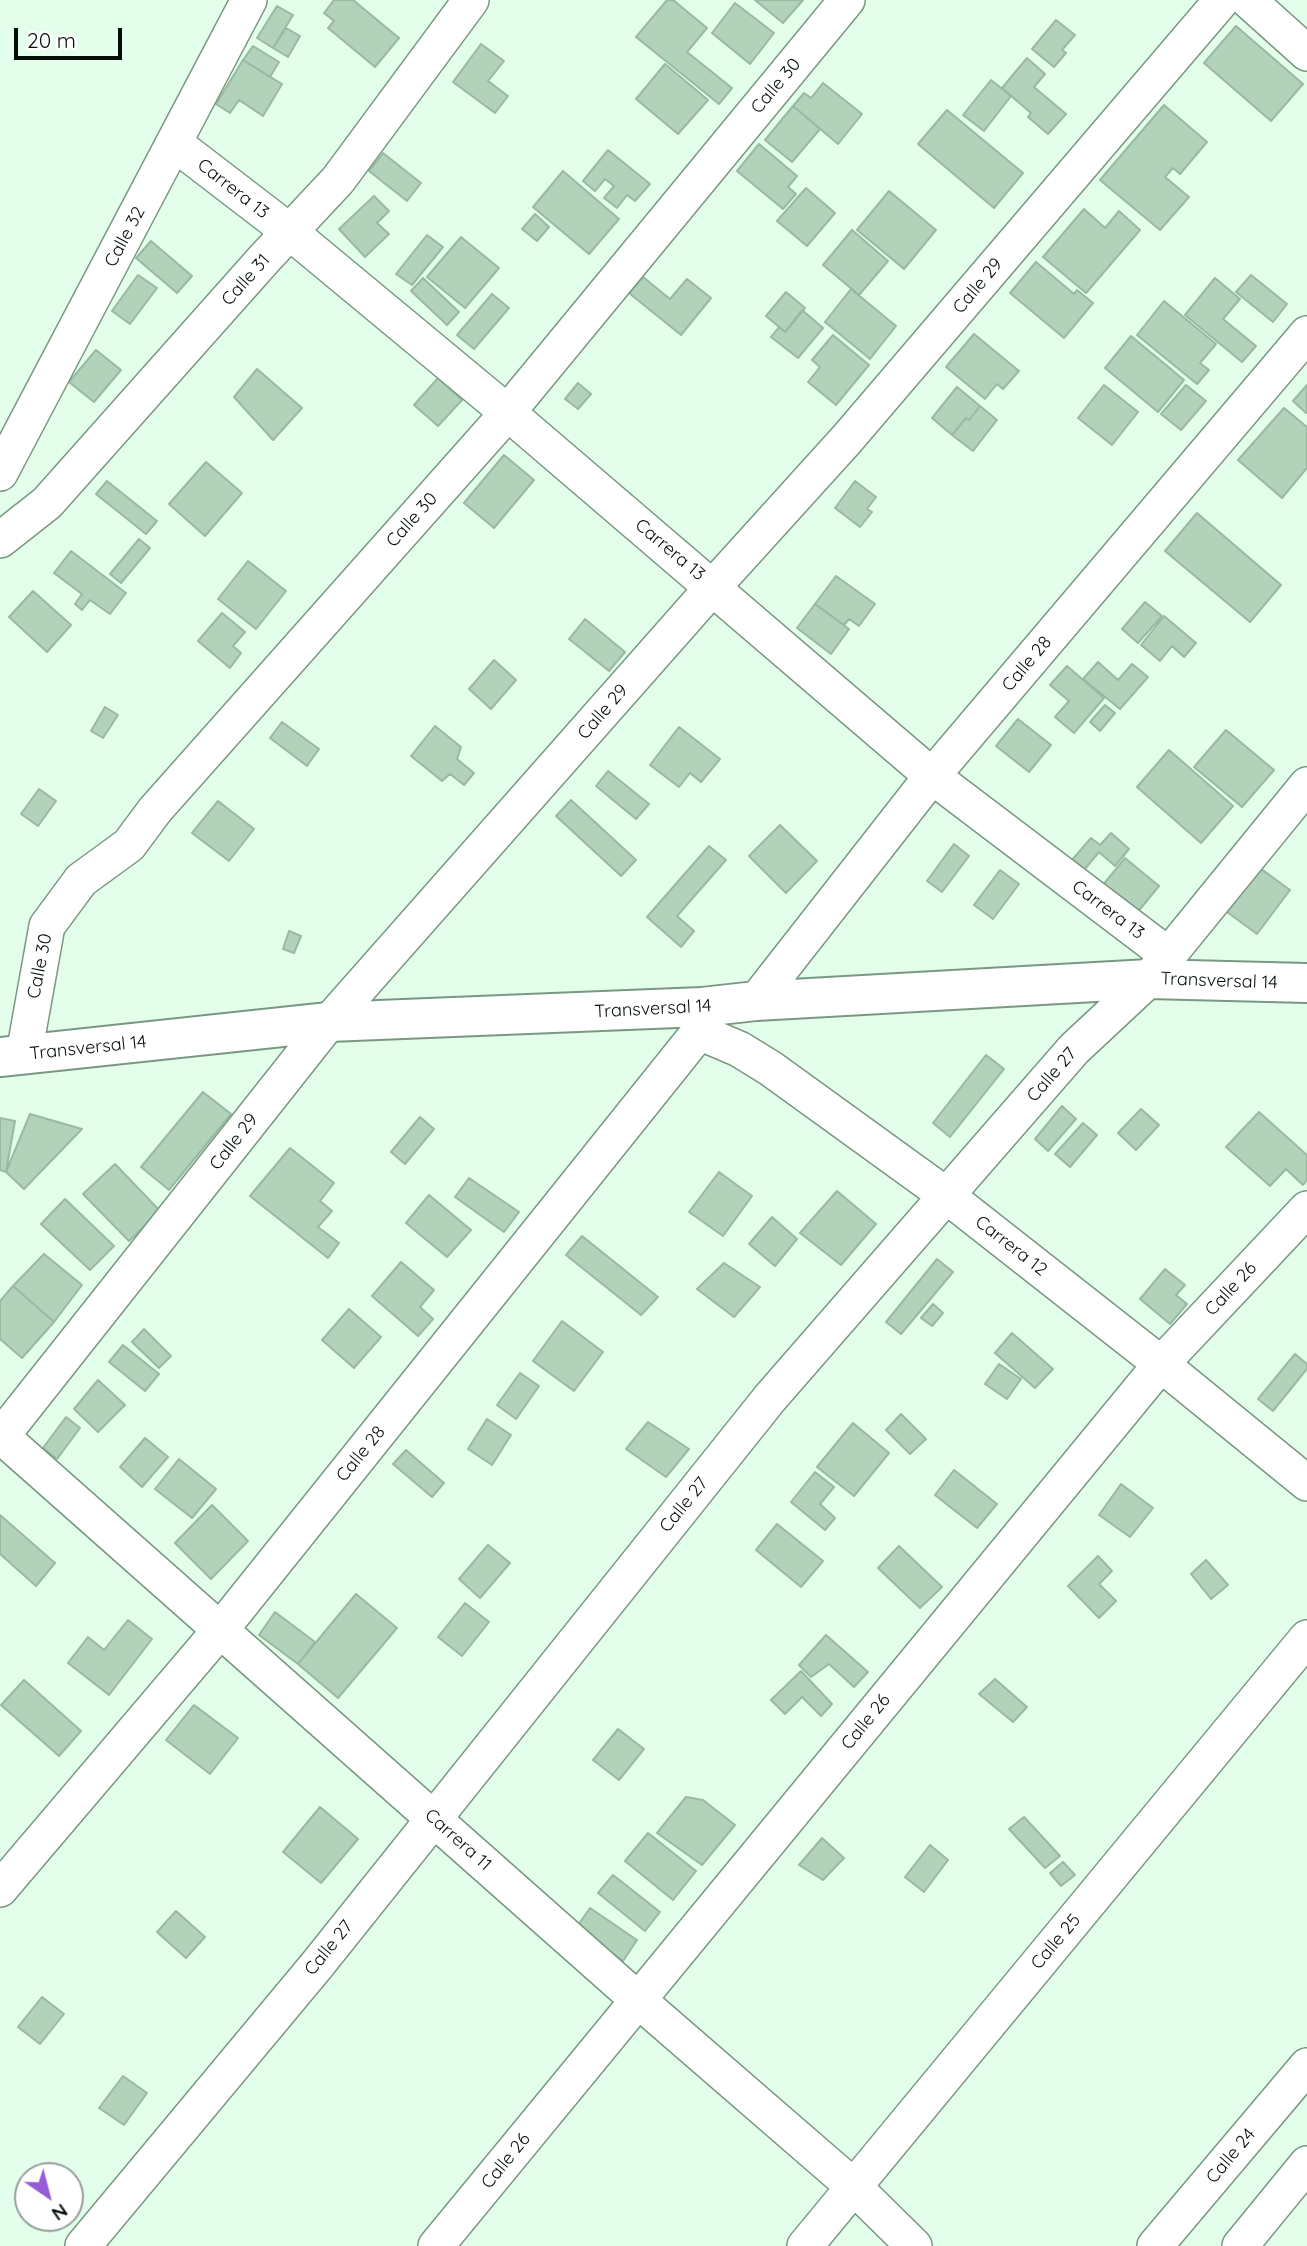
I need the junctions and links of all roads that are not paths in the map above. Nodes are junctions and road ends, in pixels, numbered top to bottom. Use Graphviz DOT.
graph roads {
  1 [pos="249,0"];
  2 [pos="471,0"];
  3 [pos="847,0"];
  4 [pos="1222,0"];
  5 [pos="1248,0"];
  6 [pos="1307,53"];
  7 [pos="174,143"];
  8 [pos="289,232"];
  9 [pos="1307,334"];
  10 [pos="507,412"];
  11 [pos="0,473"];
  12 [pos="0,540"];
  13 [pos="713,587"];
  14 [pos="932,776"];
  15 [pos="1307,785"];
  16 [pos="1158,967"];
  17 [pos="1307,983"];
  18 [pos="755,1001"];
  19 [pos="701,1020"];
  20 [pos="329,1022"];
  21 [pos="12,1056"];
  22 [pos="947,1196"];
  23 [pos="1307,1209"];
  24 [pos="1161,1364"];
  25 [pos="0,1436"];
  26 [pos="1307,1483"];
  27 [pos="221,1629"];
  28 [pos="1307,1638"];
  29 [pos="433,1818"];
  30 [pos="0,1889"];
  31 [pos="637,1999"];
  32 [pos="1307,2066"];
  33 [pos="1307,2164"];
  34 [pos="854,2188"];
  35 [pos="83,2246"];
  36 [pos="436,2246"];
  37 [pos="805,2246"];
  38 [pos="914,2246"];
  39 [pos="1155,2246"];
  40 [pos="1240,2246"];
  1 -- 7 [label="street, Calle 32"];
  2 -- 8 [label="street, Calle 31"];
  3 -- 10 [label="street, Calle 30"];
  4 -- 13 [label="street, Calle 29"];
  5 -- 6 [label="street"];
  7 -- 8 [label="street, Carrera 13"];
  7 -- 11 [label="street, Calle 32"];
  8 -- 10 [label="street, Carrera 13"];
  8 -- 12 [label="street, Calle 31"];
  9 -- 14 [label="street, Calle 28"];
  10 -- 13 [label="street, Carrera 13"];
  10 -- 21 [label="street, Calle 30"];
  13 -- 14 [label="street, Carrera 13"];
  13 -- 20 [label="street, Calle 29"];
  14 -- 16 [label="street, Carrera 13"];
  14 -- 18 [label="street, Calle 28"];
  15 -- 16 [label="street, Calle 27"];
  16 -- 17 [label="street, Transversal 14"];
  16 -- 18 [label="street, Transversal 14"];
  16 -- 22 [label="street, Calle 27"];
  18 -- 19 [label="street, Transversal 14"];
  19 -- 20 [label="street, Transversal 14"];
  19 -- 22 [label="street, Carrera 12"];
  19 -- 27 [label="street, Calle 28"];
  20 -- 21 [label="street, Transversal 14"];
  20 -- 25 [label="street, Calle 29"];
  22 -- 24 [label="street, Carrera 12"];
  22 -- 29 [label="street, Calle 27"];
  23 -- 24 [label="street, Calle 26"];
  24 -- 26 [label="street, Carrera 12"];
  24 -- 31 [label="street, Calle 26"];
  25 -- 27 [label="street, Carrera 11"];
  27 -- 29 [label="street, Carrera 11"];
  27 -- 30 [label="street, Calle 28"];
  28 -- 34 [label="street, Calle 25"];
  29 -- 31 [label="street, Carrera 11"];
  29 -- 35 [label="street, Calle 27"];
  31 -- 34 [label="street, Carrera 11"];
  31 -- 36 [label="street, Calle 26"];
  32 -- 39 [label="street, Calle 24"];
  33 -- 40 [label="street"];
  34 -- 37 [label="street, Calle 25"];
  34 -- 38 [label="street, Carrera 11"];
}
